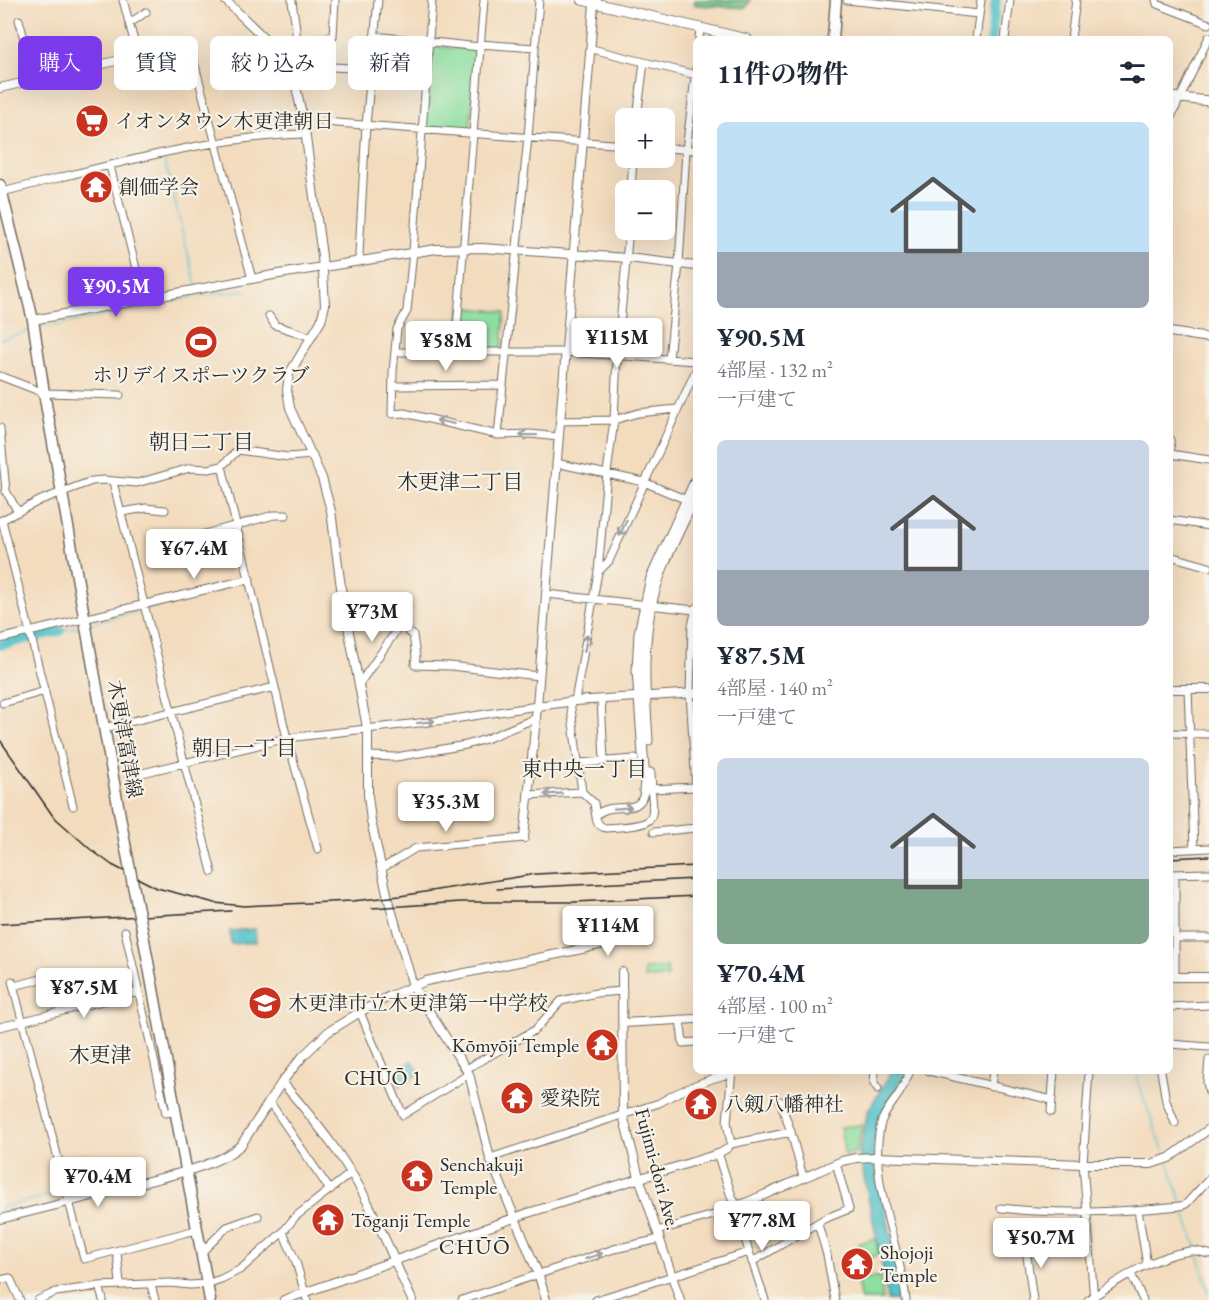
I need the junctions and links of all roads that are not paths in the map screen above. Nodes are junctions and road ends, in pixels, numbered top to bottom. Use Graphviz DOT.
graph roads {
  1 [pos="123,0"];
  2 [pos="225,0"];
  3 [pos="292,0"];
  4 [pos="335,0"];
  5 [pos="378,0"];
  6 [pos="432,0"];
  7 [pos="484,0"];
  8 [pos="539,0"];
  9 [pos="582,0"];
  10 [pos="836,0"];
  11 [pos="847,0"];
  12 [pos="936,0"];
  13 [pos="981,0"];
  14 [pos="1010,0"];
  15 [pos="1076,0"];
  16 [pos="1156,0"];
  17 [pos="890,2"];
  18 [pos="594,4"];
  19 [pos="936,9"];
  20 [pos="146,12"];
  21 [pos="979,14"];
  22 [pos="19,20"];
  23 [pos="130,23"];
  24 [pos="1209,24"];
  25 [pos="700,28"];
  26 [pos="23,36"];
  27 [pos="133,36"];
  28 [pos="262,36"];
  29 [pos="296,36"];
  30 [pos="333,36"];
  31 [pos="374,36"];
  32 [pos="429,36"];
  33 [pos="699,36"];
  34 [pos="734,36"];
  35 [pos="833,36"];
  36 [pos="976,36"];
  37 [pos="1005,36"];
  38 [pos="1071,36"];
  39 [pos="1209,38"];
  40 [pos="432,42"];
  41 [pos="480,46"];
  42 [pos="535,48"];
  43 [pos="592,49"];
  44 [pos="644,62"];
  45 [pos="693,74"];
  46 [pos="198,78"];
  47 [pos="18,84"];
  48 [pos="0,88"];
  49 [pos="297,90"];
  50 [pos="369,90"];
  51 [pos="425,90"];
  52 [pos="1175,97"];
  53 [pos="693,98"];
  54 [pos="1209,101"];
  55 [pos="638,108"];
  56 [pos="324,122"];
  57 [pos="366,125"];
  58 [pos="422,130"];
  59 [pos="306,134"];
  60 [pos="472,134"];
  61 [pos="528,137"];
  62 [pos="584,142"];
  63 [pos="215,143"];
  64 [pos="615,144"];
  65 [pos="675,149"];
  66 [pos="686,150"];
  67 [pos="693,150"];
  68 [pos="110,166"];
  69 [pos="1,189"];
  70 [pos="629,240"];
  71 [pos="463,248"];
  72 [pos="516,250"];
  73 [pos="413,251"];
  74 [pos="575,255"];
  75 [pos="628,258"];
  76 [pos="360,260"];
  77 [pos="679,264"];
  78 [pos="693,266"];
  79 [pos="323,267"];
  80 [pos="252,279"];
  81 [pos="144,300"];
  82 [pos="269,316"];
  83 [pos="33,320"];
  84 [pos="1173,332"];
  85 [pos="311,337"];
  86 [pos="1209,338"];
  87 [pos="395,352"];
  88 [pos="455,352"];
  89 [pos="506,352"];
  90 [pos="566,352"];
  91 [pos="617,357"];
  92 [pos="669,359"];
  93 [pos="693,361"];
  94 [pos="0,376"];
  95 [pos="693,376"];
  96 [pos="502,384"];
  97 [pos="393,386"];
  98 [pos="44,393"];
  99 [pos="120,395"];
  100 [pos="676,409"];
  101 [pos="614,420"];
  102 [pos="560,421"];
  103 [pos="0,428"];
  104 [pos="498,435"];
  105 [pos="558,436"];
  106 [pos="1173,454"];
  107 [pos="313,455"];
  108 [pos="1209,460"];
  109 [pos="556,463"];
  110 [pos="222,466"];
  111 [pos="607,473"];
  112 [pos="113,482"];
  113 [pos="644,482"];
  114 [pos="63,492"];
  115 [pos="693,500"];
  116 [pos="165,510"];
  117 [pos="18,512"];
  118 [pos="122,512"];
  119 [pos="286,515"];
  120 [pos="1,520"];
  121 [pos="1173,520"];
  122 [pos="237,526"];
  123 [pos="1209,526"];
  124 [pos="201,535"];
  125 [pos="1173,557"];
  126 [pos="1209,567"];
  127 [pos="598,572"];
  128 [pos="250,579"];
  129 [pos="546,594"];
  130 [pos="594,598"];
  131 [pos="648,604"];
  132 [pos="145,605"];
  133 [pos="693,609"];
  134 [pos="346,613"];
  135 [pos="85,618"];
  136 [pos="405,618"];
  137 [pos="30,632"];
  138 [pos="0,639"];
  139 [pos="693,645"];
  140 [pos="539,676"];
  141 [pos="360,683"];
  142 [pos="275,687"];
  143 [pos="1173,689"];
  144 [pos="1188,689"];
  145 [pos="1209,690"];
  146 [pos="45,691"];
  147 [pos="693,693"];
  148 [pos="642,696"];
  149 [pos="601,699"];
  150 [pos="572,701"];
  151 [pos="3,703"];
  152 [pos="537,706"];
  153 [pos="172,712"];
  154 [pos="536,718"];
  155 [pos="104,728"];
  156 [pos="368,728"];
  157 [pos="1173,733"];
  158 [pos="1190,734"];
  159 [pos="1209,734"];
  160 [pos="287,738"];
  161 [pos="369,756"];
  162 [pos="635,759"];
  163 [pos="604,761"];
  164 [pos="184,762"];
  165 [pos="579,764"];
  166 [pos="130,776"];
  167 [pos="693,787"];
  168 [pos="648,790"];
  169 [pos="582,792"];
  170 [pos="528,795"];
  171 [pos="73,806"];
  172 [pos="596,816"];
  173 [pos="693,828"];
  174 [pos="654,832"];
  175 [pos="524,838"];
  176 [pos="1209,848"];
  177 [pos="318,849"];
  178 [pos="1194,849"];
  179 [pos="1173,850"];
  180 [pos="381,869"];
  181 [pos="212,872"];
  182 [pos="1209,873"];
  183 [pos="1173,874"];
  184 [pos="125,931"];
  185 [pos="1175,938"];
  186 [pos="1209,938"];
  187 [pos="620,945"];
  188 [pos="587,948"];
  189 [pos="622,972"];
  190 [pos="53,976"];
  191 [pos="1173,977"];
  192 [pos="1209,977"];
  193 [pos="413,986"];
  194 [pos="623,991"];
  195 [pos="138,992"];
  196 [pos="1209,1005"];
  197 [pos="1173,1007"];
  198 [pos="360,1012"];
  199 [pos="680,1019"];
  200 [pos="693,1019"];
  201 [pos="23,1021"];
  202 [pos="624,1023"];
  203 [pos="0,1027"];
  204 [pos="693,1042"];
  205 [pos="1173,1044"];
  206 [pos="1209,1047"];
  207 [pos="1209,1060"];
  208 [pos="1209,1068"];
  209 [pos="468,1071"];
  210 [pos="726,1074"];
  211 [pos="732,1074"];
  212 [pos="875,1074"];
  213 [pos="909,1074"];
  214 [pos="941,1074"];
  215 [pos="993,1074"];
  216 [pos="1054,1074"];
  217 [pos="1089,1074"];
  218 [pos="1162,1074"];
  219 [pos="282,1083"];
  220 [pos="991,1087"];
  221 [pos="878,1089"];
  222 [pos="1209,1092"];
  223 [pos="1052,1100"];
  224 [pos="269,1101"];
  225 [pos="780,1101"];
  226 [pos="176,1111"];
  227 [pos="1051,1112"];
  228 [pos="623,1114"];
  229 [pos="1175,1123"];
  230 [pos="1209,1129"];
  231 [pos="791,1132"];
  232 [pos="731,1144"];
  233 [pos="718,1154"];
  234 [pos="876,1157"];
  235 [pos="490,1158"];
  236 [pos="836,1163"];
  237 [pos="1083,1164"];
  238 [pos="187,1170"];
  239 [pos="351,1173"];
  240 [pos="803,1177"];
  241 [pos="639,1178"];
  242 [pos="1209,1179"];
  243 [pos="330,1190"];
  244 [pos="69,1202"];
  245 [pos="736,1207"];
  246 [pos="1001,1208"];
  247 [pos="1138,1210"];
  248 [pos="1087,1213"];
  249 [pos="258,1216"];
  250 [pos="515,1218"];
  251 [pos="0,1219"];
  252 [pos="818,1224"];
  253 [pos="196,1230"];
  254 [pos="283,1232"];
  255 [pos="659,1235"];
  256 [pos="1025,1242"];
  257 [pos="117,1251"];
  258 [pos="749,1252"];
  259 [pos="200,1253"];
  260 [pos="1206,1253"];
  261 [pos="395,1262"];
  262 [pos="752,1262"];
  263 [pos="1147,1265"];
  264 [pos="1131,1274"];
  265 [pos="672,1275"];
  266 [pos="539,1276"];
  267 [pos="0,1280"];
  268 [pos="120,1284"];
  269 [pos="206,1284"];
  270 [pos="151,1285"];
  271 [pos="99,1286"];
  272 [pos="306,1296"];
  273 [pos="616,1297"];
  274 [pos="1092,1299"];
  275 [pos="20,1300"];
  276 [pos="38,1300"];
  277 [pos="103,1300"];
  278 [pos="155,1300"];
  279 [pos="210,1300"];
  280 [pos="284,1300"];
  281 [pos="412,1300"];
  282 [pos="462,1300"];
  283 [pos="546,1300"];
  284 [pos="596,1300"];
  285 [pos="680,1300"];
  286 [pos="765,1300"];
  287 [pos="835,1300"];
  288 [pos="906,1300"];
  289 [pos="1034,1300"];
  290 [pos="1143,1300"];
  1 -- 23 [label="street"];
  2 -- 28 [label="street"];
  3 -- 29 [label="street"];
  4 -- 30 [label="street"];
  5 -- 31 [label="street"];
  6 -- 32 [label="street"];
  7 -- 41 [label="street"];
  8 -- 42 [label="street"];
  9 -- 18 [label="main road"];
  10 -- 35 [label="main road"];
  11 -- 17 [label="street"];
  12 -- 19 [label="street"];
  13 -- 21 [label="street"];
  14 -- 37 [label="street"];
  15 -- 38 [label="street"];
  16 -- 24 [label="street"];
  17 -- 19 [label="street"];
  18 -- 25 [label="main road"];
  18 -- 43 [label="street"];
  19 -- 21 [label="street"];
  20 -- 23 [label="street"];
  21 -- 36 [label="street"];
  22 -- 26 [label="street"];
  23 -- 27 [label="street"];
  25 -- 33 [label="street"];
  25 -- 34 [label="main road"];
  39 -- 52 [label="street"];
  40 -- 41 [label="street"];
  41 -- 42 [label="street"];
  41 -- 60 [label="street"];
  42 -- 61 [label="street"];
  43 -- 44 [label="street"];
  43 -- 62 [label="street"];
  44 -- 45 [label="street"];
  44 -- 55 [label="street"];
  46 -- 63 [label="street"];
  47 -- 48 [label="street"];
  49 -- 59 [label="street"];
  50 -- 57 [label="street"];
  51 -- 58 [label="street"];
  52 -- 54 [label="main road"];
  53 -- 66 [label="street"];
  56 -- 57 [label="street"];
  57 -- 58 [label="street"];
  57 -- 76 [label="street"];
  58 -- 60 [label="street"];
  58 -- 73 [label="street"];
  59 -- 63 [label="street"];
  59 -- 79 [label="street"];
  60 -- 61 [label="street"];
  60 -- 71 [label="street"];
  61 -- 62 [label="street"];
  61 -- 72 [label="street"];
  62 -- 64 [label="street"];
  62 -- 74 [label="street"];
  63 -- 68 [label="street"];
  63 -- 80 [label="street"];
  65 -- 66 [label="street"];
  66 -- 67 [label="street"];
  66 -- 77 [label="street"];
  68 -- 69 [label="street"];
  68 -- 81 [label="street"];
  69 -- 83 [label="main road, 木更津富津線"];
  70 -- 75 [label="street"];
  71 -- 72 [label="street"];
  71 -- 73 [label="street"];
  71 -- 88 [label="street"];
  72 -- 74 [label="street"];
  72 -- 89 [label="street"];
  73 -- 76 [label="street"];
  73 -- 87 [label="street"];
  74 -- 75 [label="street"];
  74 -- 90 [label="street"];
  75 -- 77 [label="street"];
  75 -- 91 [label="street"];
  76 -- 79 [label="street"];
  77 -- 78 [label="street"];
  77 -- 92 [label="street"];
  79 -- 80 [label="street"];
  79 -- 85 [label="street"];
  80 -- 81 [label="street"];
  81 -- 83 [label="street"];
  82 -- 85 [label="street"];
  83 -- 98 [label="main road, 木更津富津線"];
  84 -- 86 [label="street"];
  85 -- 107 [label="street"];
  87 -- 88 [label="street"];
  87 -- 97 [label="street"];
  88 -- 89 [label="street"];
  89 -- 90 [label="street"];
  89 -- 96 [label="street"];
  90 -- 91 [label="street"];
  90 -- 102 [label="street"];
  91 -- 92 [label="street"];
  91 -- 101 [label="street"];
  92 -- 93 [label="street"];
  94 -- 98 [label="street"];
  95 -- 100 [label="street"];
  96 -- 97 [label="street"];
  96 -- 104 [label="street"];
  104 -- 97 [label="street, one-way"];
  98 -- 99 [label="street"];
  98 -- 114 [label="main road, 木更津富津線"];
  100 -- 101 [label="street"];
  100 -- 113 [label="street"];
  101 -- 102 [label="street"];
  101 -- 111 [label="street"];
  102 -- 105 [label="street"];
  103 -- 117 [label="street"];
  105 -- 104 [label="street, one-way"];
  105 -- 109 [label="street"];
  106 -- 108 [label="street"];
  107 -- 110 [label="street"];
  107 -- 134 [label="street"];
  109 -- 111 [label="street"];
  109 -- 129 [label="street"];
  110 -- 112 [label="street"];
  110 -- 122 [label="street"];
  111 -- 113 [label="street"];
  111 -- 127 [label="street"];
  112 -- 114 [label="street"];
  112 -- 118 [label="street"];
  113 -- 115 [label="street"];
  113 -- 127 [label="street, one-way"];
  114 -- 117 [label="street"];
  114 -- 135 [label="main road, 木更津富津線"];
  115 -- 131 [label="main road"];
  116 -- 118 [label="street"];
  117 -- 120 [label="street"];
  118 -- 132 [label="street"];
  119 -- 122 [label="street"];
  120 -- 137 [label="street"];
  121 -- 123 [label="street"];
  122 -- 124 [label="street"];
  122 -- 128 [label="street"];
  125 -- 126 [label="street"];
  127 -- 130 [label="street"];
  128 -- 132 [label="street"];
  128 -- 142 [label="street"];
  129 -- 130 [label="street"];
  129 -- 140 [label="street"];
  130 -- 131 [label="street"];
  150 -- 130 [label="street, one-way"];
  131 -- 133 [label="street"];
  131 -- 148 [label="main road"];
  132 -- 135 [label="street"];
  132 -- 153 [label="street"];
  134 -- 136 [label="street"];
  134 -- 141 [label="street"];
  135 -- 137 [label="street"];
  135 -- 155 [label="main road, 木更津富津線"];
  136 -- 140 [label="street"];
  136 -- 141 [label="street"];
  137 -- 138 [label="street"];
  137 -- 146 [label="street"];
  139 -- 147 [label="street"];
  140 -- 152 [label="street"];
  141 -- 156 [label="street"];
  142 -- 153 [label="street"];
  142 -- 160 [label="street"];
  143 -- 144 [label="street"];
  144 -- 145 [label="street"];
  144 -- 158 [label="street"];
  146 -- 151 [label="street"];
  146 -- 171 [label="street"];
  147 -- 148 [label="street"];
  148 -- 149 [label="street"];
  148 -- 168 [label="main road"];
  149 -- 150 [label="street"];
  149 -- 163 [label="street"];
  150 -- 152 [label="street"];
  150 -- 165 [label="street"];
  152 -- 154 [label="street"];
  156 -- 152 [label="street, one-way"];
  153 -- 155 [label="street"];
  153 -- 164 [label="street"];
  154 -- 161 [label="street"];
  154 -- 170 [label="street"];
  155 -- 226 [label="main road, 木更津富津線, bridge"];
  156 -- 160 [label="street"];
  156 -- 161 [label="street"];
  157 -- 158 [label="street"];
  158 -- 159 [label="street"];
  158 -- 178 [label="street"];
  160 -- 164 [label="street"];
  160 -- 177 [label="street"];
  161 -- 180 [label="street"];
  162 -- 163 [label="street"];
  163 -- 165 [label="street"];
  164 -- 166 [label="street"];
  164 -- 181 [label="street"];
  165 -- 169 [label="street"];
  167 -- 168 [label="street"];
  172 -- 168 [label="street, one-way"];
  168 -- 172 [label="street"];
  169 -- 170 [label="street, one-way"];
  169 -- 172 [label="street"];
  170 -- 175 [label="street"];
  173 -- 174 [label="street"];
  175 -- 180 [label="street"];
  176 -- 178 [label="street"];
  178 -- 179 [label="street"];
  180 -- 193 [label="street"];
  182 -- 183 [label="street"];
  183 -- 185 [label="street"];
  184 -- 195 [label="street"];
  185 -- 186 [label="street"];
  185 -- 191 [label="street"];
  187 -- 188 [label="street"];
  188 -- 193 [label="street"];
  189 -- 194 [label="street, Fujimi-dori Ave."];
  190 -- 201 [label="street"];
  191 -- 192 [label="street"];
  193 -- 198 [label="street"];
  193 -- 209 [label="street"];
  194 -- 202 [label="street, Fujimi-dori Ave."];
  194 -- 209 [label="street"];
  195 -- 201 [label="street"];
  195 -- 226 [label="street"];
  196 -- 197 [label="street"];
  198 -- 209 [label="street"];
  198 -- 219 [label="street"];
  199 -- 200 [label="street"];
  199 -- 202 [label="street"];
  199 -- 204 [label="street"];
  201 -- 203 [label="street"];
  201 -- 244 [label="street"];
  202 -- 228 [label="street, Fujimi-dori Ave."];
  205 -- 206 [label="street"];
  207 -- 208 [label="street"];
  208 -- 222 [label="street"];
  209 -- 235 [label="street"];
  210 -- 228 [label="street"];
  211 -- 232 [label="street"];
  212 -- 221 [label="street"];
  213 -- 234 [label="street"];
  214 -- 220 [label="street"];
  215 -- 220 [label="street"];
  216 -- 223 [label="street"];
  217 -- 237 [label="street"];
  218 -- 229 [label="street"];
  219 -- 224 [label="street"];
  219 -- 239 [label="street"];
  220 -- 223 [label="street"];
  223 -- 227 [label="street"];
  224 -- 238 [label="street"];
  224 -- 243 [label="street"];
  225 -- 231 [label="street"];
  226 -- 238 [label="main road, 木更津富津線"];
  228 -- 235 [label="street"];
  228 -- 241 [label="street, Fujimi-dori Ave."];
  230 -- 237 [label="street"];
  231 -- 232 [label="street"];
  231 -- 240 [label="street"];
  232 -- 233 [label="street"];
  233 -- 241 [label="street"];
  233 -- 245 [label="street"];
  234 -- 236 [label="street"];
  234 -- 237 [label="street"];
  234 -- 288 [label="street"];
  235 -- 250 [label="street"];
  236 -- 240 [label="street"];
  236 -- 252 [label="street"];
  237 -- 248 [label="street"];
  238 -- 244 [label="street"];
  238 -- 253 [label="main road, 木更津富津線"];
  239 -- 243 [label="street"];
  239 -- 261 [label="street"];
  240 -- 245 [label="street"];
  241 -- 250 [label="street"];
  241 -- 255 [label="street, Fujimi-dori Ave."];
  242 -- 247 [label="street"];
  243 -- 254 [label="street"];
  244 -- 251 [label="street"];
  244 -- 257 [label="street"];
  245 -- 255 [label="street"];
  245 -- 258 [label="street"];
  246 -- 248 [label="street"];
  247 -- 248 [label="street"];
  247 -- 263 [label="street"];
  248 -- 274 [label="street"];
  249 -- 259 [label="street"];
  250 -- 261 [label="street"];
  250 -- 266 [label="street"];
  252 -- 262 [label="street"];
  252 -- 287 [label="street"];
  253 -- 257 [label="street"];
  253 -- 259 [label="main road, 木更津富津線"];
  254 -- 269 [label="street"];
  254 -- 272 [label="street"];
  255 -- 265 [label="street, Fujimi-dori Ave."];
  266 -- 255 [label="street, one-way"];
  256 -- 289 [label="street"];
  257 -- 268 [label="street"];
  258 -- 262 [label="street"];
  258 -- 265 [label="street"];
  259 -- 269 [label="main road, 木更津富津線"];
  260 -- 263 [label="street"];
  261 -- 272 [label="street"];
  261 -- 281 [label="street"];
  262 -- 286 [label="street"];
  263 -- 264 [label="street"];
  264 -- 274 [label="street"];
  264 -- 290 [label="street"];
  265 -- 273 [label="street"];
  265 -- 285 [label="street, Fujimi-dori Ave."];
  266 -- 282 [label="street"];
  266 -- 283 [label="street"];
  267 -- 275 [label="street"];
  268 -- 270 [label="street"];
  268 -- 271 [label="street"];
  269 -- 270 [label="street"];
  269 -- 279 [label="main road, 木更津富津線"];
  270 -- 278 [label="street"];
  271 -- 276 [label="street"];
  271 -- 277 [label="street"];
  272 -- 280 [label="street"];
  273 -- 284 [label="street"];
}
